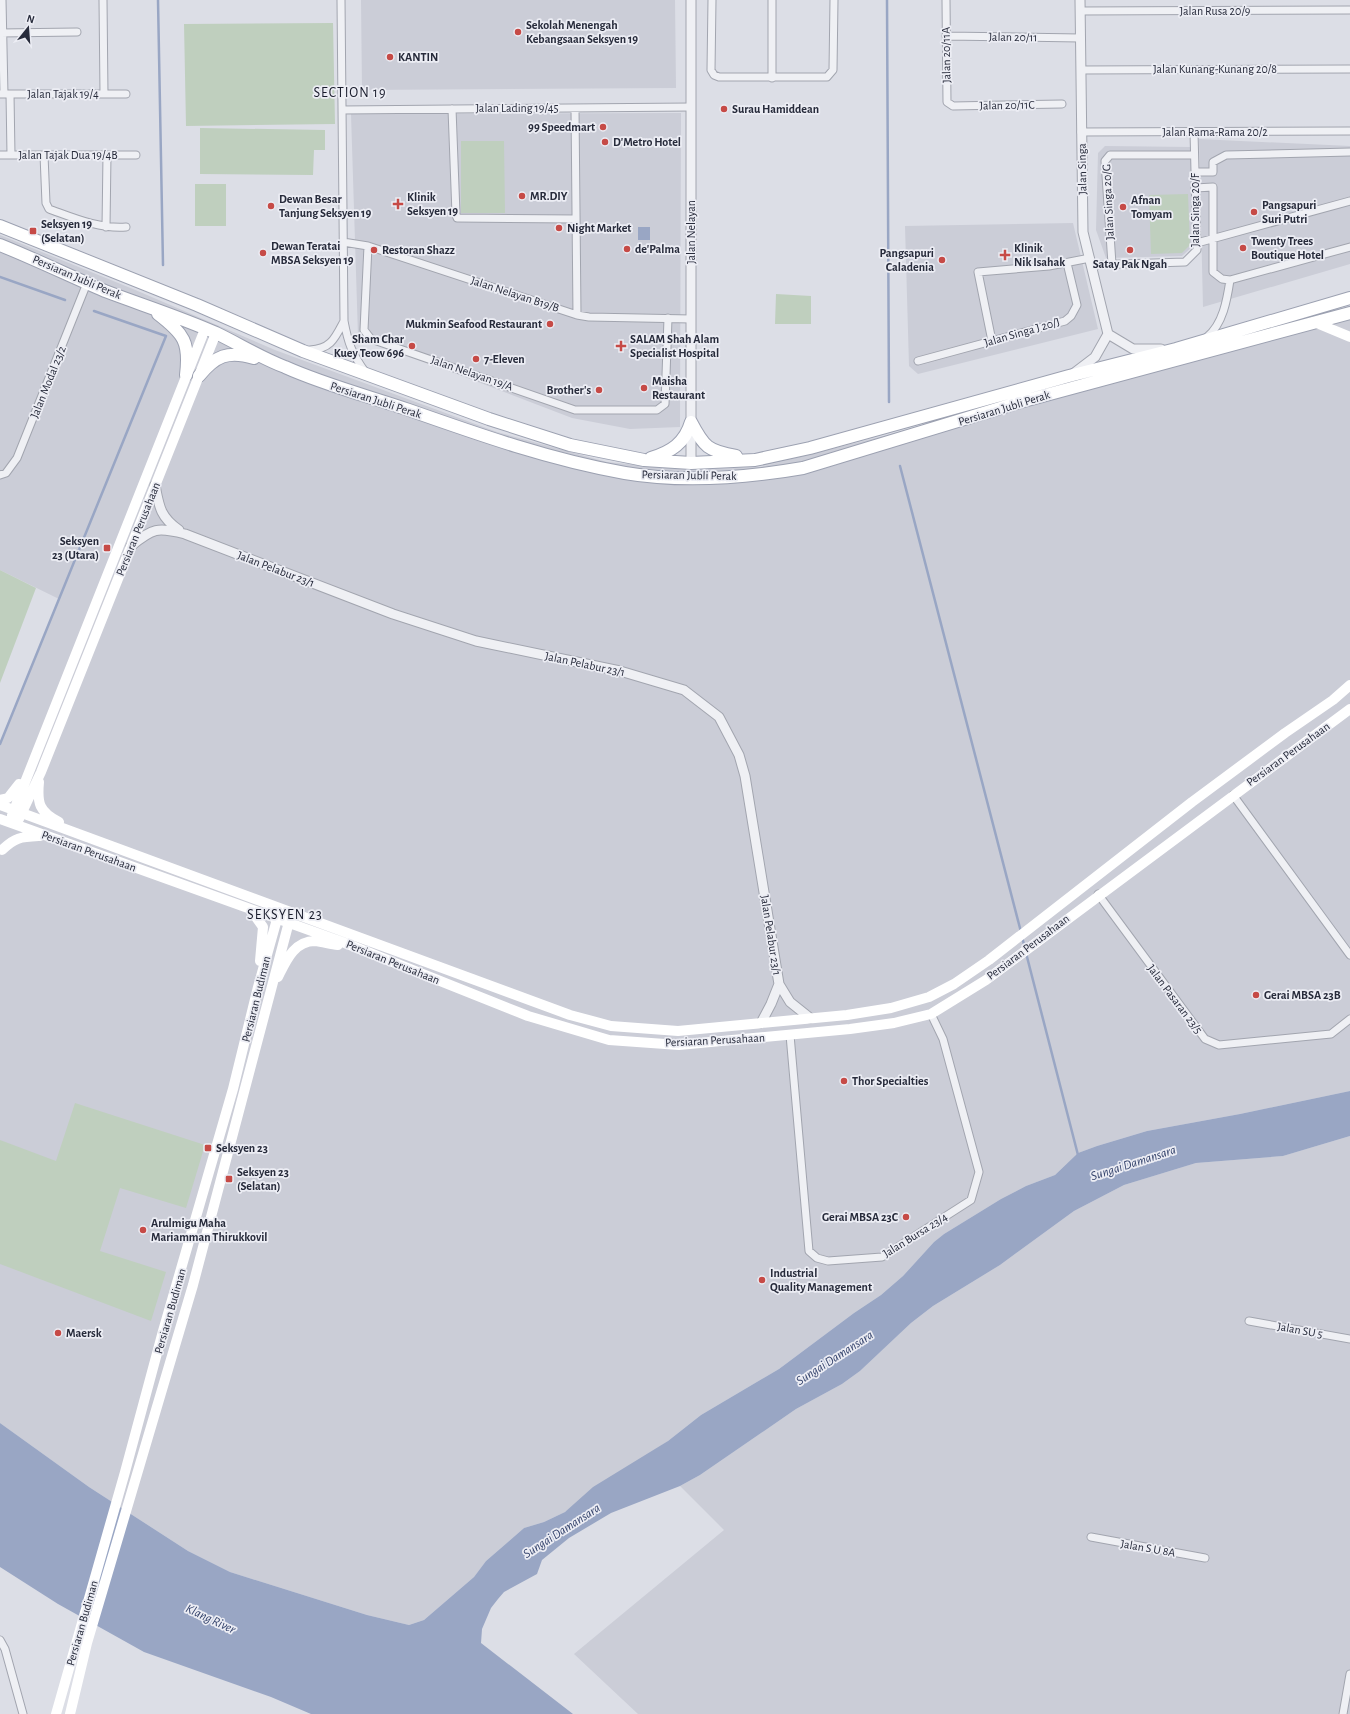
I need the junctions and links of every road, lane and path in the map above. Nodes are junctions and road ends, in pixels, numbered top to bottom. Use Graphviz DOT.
graph roads {
  1 [pos="2,0"];
  2 [pos="103,0"];
  3 [pos="341,0"];
  4 [pos="691,0"];
  5 [pos="712,0"];
  6 [pos="772,0"];
  7 [pos="834,0"];
  8 [pos="946,0"];
  9 [pos="1080,0"];
  10 [pos="1350,10"];
  11 [pos="1080,11"];
  12 [pos="77,32"];
  13 [pos="1,33"];
  14 [pos="946,36"];
  15 [pos="1080,38"];
  16 [pos="1350,69"];
  17 [pos="1081,70"];
  18 [pos="772,78"];
  19 [pos="5,94"];
  20 [pos="104,94"];
  21 [pos="126,94"];
  22 [pos="1062,104"];
  23 [pos="953,106"];
  24 [pos="691,107"];
  25 [pos="575,108"];
  26 [pos="452,109"];
  27 [pos="342,110"];
  28 [pos="1350,131"];
  29 [pos="1081,132"];
  30 [pos="1194,132"];
  31 [pos="1350,152"];
  32 [pos="0,155"];
  33 [pos="11,155"];
  34 [pos="44,155"];
  35 [pos="106,155"];
  36 [pos="136,155"];
  37 [pos="1194,155"];
  38 [pos="1195,172"];
  39 [pos="1195,188"];
  40 [pos="1350,201"];
  41 [pos="576,219"];
  42 [pos="0,226"];
  43 [pos="106,227"];
  44 [pos="126,227"];
  45 [pos="1213,239"];
  46 [pos="343,242"];
  47 [pos="1197,243"];
  48 [pos="0,245"];
  49 [pos="368,246"];
  50 [pos="1350,247"];
  51 [pos="82,260"];
  52 [pos="1067,262"];
  53 [pos="1090,262"];
  54 [pos="1112,264"];
  55 [pos="108,270"];
  56 [pos="1230,280"];
  57 [pos="87,283"];
  58 [pos="1350,298"];
  59 [pos="197,305"];
  60 [pos="147,306"];
  61 [pos="1350,313"];
  62 [pos="577,315"];
  63 [pos="668,318"];
  64 [pos="691,319"];
  65 [pos="232,320"];
  66 [pos="344,321"];
  67 [pos="1314,322"];
  68 [pos="211,328"];
  69 [pos="1108,334"];
  70 [pos="1350,337"];
  71 [pos="992,341"];
  72 [pos="1201,342"];
  73 [pos="1176,349"];
  74 [pos="303,351"];
  75 [pos="918,361"];
  76 [pos="282,366"];
  77 [pos="186,375"];
  78 [pos="198,376"];
  79 [pos="368,376"];
  80 [pos="1069,376"];
  81 [pos="691,422"];
  82 [pos="644,460"];
  83 [pos="755,460"];
  84 [pos="691,463"];
  85 [pos="0,476"];
  86 [pos="711,477"];
  87 [pos="155,485"];
  88 [pos="185,534"];
  89 [pos="131,546"];
  90 [pos="1350,685"];
  91 [pos="1350,709"];
  92 [pos="30,767"];
  93 [pos="41,772"];
  94 [pos="1233,795"];
  95 [pos="0,800"];
  96 [pos="0,805"];
  97 [pos="18,811"];
  98 [pos="8,822"];
  99 [pos="46,836"];
  100 [pos="102,842"];
  101 [pos="2,850"];
  102 [pos="1098,894"];
  103 [pos="280,908"];
  104 [pos="250,909"];
  105 [pos="291,912"];
  106 [pos="277,918"];
  107 [pos="288,922"];
  108 [pos="345,943"];
  109 [pos="1350,955"];
  110 [pos="779,984"];
  111 [pos="258,987"];
  112 [pos="270,994"];
  113 [pos="930,1014"];
  114 [pos="810,1018"];
  115 [pos="1350,1020"];
  116 [pos="760,1023"];
  117 [pos="790,1035"];
  118 [pos="1249,1321"];
  119 [pos="1350,1338"];
  120 [pos="1091,1538"];
  121 [pos="1205,1558"];
  122 [pos="0,1640"];
  123 [pos="1350,1674"];
  124 [pos="23,1714"];
  125 [pos="56,1714"];
  126 [pos="70,1714"];
  127 [pos="1343,1714"];
  1 -- 13 [label="street"];
  2 -- 20 [label="street"];
  3 -- 27 [label="street"];
  4 -- 24 [label="street, Jalan Nelayan"];
  5 -- 18 [label="street"];
  6 -- 18 [label="street"];
  7 -- 18 [label="street"];
  8 -- 14 [label="street, Jalan 20/11A"];
  9 -- 11 [label="street, Jalan Singa"];
  10 -- 11 [label="street, Jalan Rusa 20/9"];
  11 -- 15 [label="street, Jalan Singa"];
  12 -- 13 [label="street"];
  13 -- 19 [label="street"];
  14 -- 15 [label="street, Jalan 20/11"];
  14 -- 23 [label="street, Jalan 20/11A"];
  15 -- 17 [label="street, Jalan Singa"];
  16 -- 17 [label="street, Jalan Kunang-Kunang 20/8"];
  17 -- 29 [label="street, Jalan Singa"];
  19 -- 20 [label="street, Jalan Tajak 19/4"];
  19 -- 33 [label="street"];
  20 -- 21 [label="street, Jalan Tajak 19/4"];
  22 -- 23 [label="street, Jalan 20/11C"];
  24 -- 25 [label="street, Jalan Lading 19/45"];
  24 -- 64 [label="street, Jalan Nelayan"];
  25 -- 26 [label="street, Jalan Lading 19/45"];
  25 -- 41 [label="street"];
  26 -- 27 [label="street, Jalan Lading 19/45"];
  26 -- 41 [label="street"];
  27 -- 46 [label="street"];
  28 -- 30 [label="street, Jalan Rama-Rama 20/2"];
  29 -- 30 [label="street, Jalan Rama-Rama 20/2"];
  29 -- 53 [label="street, Jalan Singa"];
  30 -- 37 [label="street, Jalan Singa 20/F"];
  31 -- 38 [label="street"];
  32 -- 33 [label="street, Jalan Tajak Dua 19/4B"];
  33 -- 34 [label="street, Jalan Tajak Dua 19/4B"];
  34 -- 35 [label="street, Jalan Tajak Dua 19/4B"];
  34 -- 43 [label="street"];
  35 -- 36 [label="street, Jalan Tajak Dua 19/4B"];
  35 -- 43 [label="street"];
  37 -- 38 [label="street, Jalan Singa 20/F"];
  37 -- 54 [label="street, Jalan Singa 20/G"];
  38 -- 39 [label="street, Jalan Singa 20/F"];
  39 -- 45 [label="street"];
  39 -- 47 [label="street, Jalan Singa 20/F"];
  40 -- 45 [label="street"];
  41 -- 62 [label="street"];
  42 -- 51 [label="main road, Persiaran Jubli Perak"];
  43 -- 44 [label="street"];
  45 -- 47 [label="street"];
  45 -- 56 [label="street"];
  46 -- 49 [label="street, Jalan Nelayan B19/B"];
  46 -- 66 [label="street"];
  47 -- 54 [label="street, Jalan Singa 20/F"];
  48 -- 57 [label="main road, Persiaran Jubli Perak"];
  49 -- 62 [label="street, Jalan Nelayan B19/B"];
  49 -- 63 [label="street, Jalan Nelayan 19/A"];
  50 -- 56 [label="street"];
  51 -- 55 [label="main road, Persiaran Jubli Perak"];
  51 -- 57 [label="main road"];
  52 -- 53 [label="street, Jalan Singa 20/F"];
  52 -- 71 [label="street, Jalan Singa J 20/J"];
  52 -- 71 [label="street, Jalan Singa 20/F"];
  53 -- 54 [label="street, Jalan Singa 20/F"];
  53 -- 69 [label="street, Jalan Singa"];
  55 -- 57 [label="main road"];
  55 -- 59 [label="main road, Persiaran Jubli Perak"];
  56 -- 72 [label="street"];
  57 -- 60 [label="main road, Persiaran Jubli Perak"];
  57 -- 85 [label="street, Jalan Modal 23/2"];
  58 -- 72 [label="main road, Persiaran Jubli Perak"];
  59 -- 65 [label="main road, Persiaran Jubli Perak"];
  59 -- 68 [label="main road"];
  60 -- 68 [label="main road, Persiaran Jubli Perak"];
  60 -- 77 [label="main road"];
  61 -- 67 [label="main road, Persiaran Jubli Perak"];
  62 -- 63 [label="street, Jalan Nelayan B19/B"];
  63 -- 64 [label="street, Jalan Nelayan B19/B"];
  64 -- 81 [label="street, Jalan Nelayan"];
  65 -- 68 [label="main road"];
  65 -- 74 [label="main road, Persiaran Jubli Perak"];
  66 -- 74 [label="street"];
  66 -- 79 [label="street"];
  67 -- 70 [label="main road"];
  67 -- 86 [label="main road, Persiaran Jubli Perak"];
  68 -- 76 [label="main road, Persiaran Jubli Perak"];
  68 -- 77 [label="main road, Persiaran Perusahaan"];
  68 -- 78 [label="main road, Persiaran Perusahaan"];
  69 -- 73 [label="street"];
  69 -- 80 [label="street"];
  71 -- 75 [label="street, Jalan Singa J 20/J"];
  72 -- 73 [label="main road, Persiaran Jubli Perak"];
  73 -- 80 [label="main road, Persiaran Jubli Perak"];
  74 -- 79 [label="main road, Persiaran Jubli Perak"];
  76 -- 78 [label="main road"];
  76 -- 86 [label="main road, Persiaran Jubli Perak"];
  77 -- 92 [label="main road, Persiaran Perusahaan"];
  78 -- 87 [label="main road, Persiaran Perusahaan"];
  79 -- 82 [label="main road, Persiaran Jubli Perak"];
  80 -- 83 [label="main road, Persiaran Jubli Perak"];
  81 -- 82 [label="main road"];
  81 -- 83 [label="main road"];
  81 -- 84 [label="street, Jalan Nelayan"];
  82 -- 84 [label="main road, Persiaran Jubli Perak"];
  83 -- 84 [label="main road, Persiaran Jubli Perak"];
  84 -- 86 [label="main road"];
  87 -- 88 [label="street, Jalan Pelabur 23/1"];
  87 -- 89 [label="main road, Persiaran Perusahaan"];
  88 -- 89 [label="street, Jalan Pelabur 23/1"];
  88 -- 110 [label="street, Jalan Pelabur 23/1"];
  89 -- 93 [label="main road, Persiaran Perusahaan"];
  90 -- 114 [label="main road, Persiaran Perusahaan"];
  91 -- 94 [label="main road, Persiaran Perusahaan"];
  92 -- 95 [label="main road"];
  92 -- 97 [label="main road, Persiaran Perusahaan"];
  93 -- 97 [label="main road, Persiaran Perusahaan"];
  93 -- 100 [label="main road"];
  94 -- 102 [label="main road, Persiaran Perusahaan"];
  94 -- 109 [label="street"];
  96 -- 97 [label="main road, Persiaran Perusahaan"];
  97 -- 98 [label="main road, Persiaran Perusahaan"];
  97 -- 100 [label="main road, Persiaran Perusahaan"];
  98 -- 99 [label="main road, Persiaran Perusahaan"];
  99 -- 101 [label="main road"];
  99 -- 104 [label="main road, Persiaran Perusahaan"];
  100 -- 103 [label="main road, Persiaran Perusahaan"];
  102 -- 113 [label="main road, Persiaran Perusahaan"];
  102 -- 115 [label="street, Jalan Pasaran 23/5"];
  103 -- 105 [label="main road, Persiaran Perusahaan"];
  103 -- 106 [label="main road, Persiaran Budiman"];
  104 -- 106 [label="main road, Persiaran Perusahaan"];
  104 -- 111 [label="main road"];
  105 -- 107 [label="main road, Persiaran Budiman"];
  105 -- 116 [label="main road, Persiaran Perusahaan"];
  106 -- 107 [label="main road, Persiaran Perusahaan"];
  106 -- 111 [label="main road, Persiaran Budiman"];
  107 -- 108 [label="main road, Persiaran Perusahaan"];
  107 -- 112 [label="main road, Persiaran Budiman"];
  108 -- 112 [label="main road"];
  108 -- 117 [label="main road, Persiaran Perusahaan"];
  110 -- 114 [label="street, Jalan Pelabur 23/1"];
  110 -- 116 [label="street, Jalan Pelabur 23/1"];
  111 -- 125 [label="main road, Persiaran Budiman"];
  112 -- 126 [label="main road, Persiaran Budiman"];
  113 -- 117 [label="main road, Persiaran Perusahaan"];
  113 -- 117 [label="street, Jalan Bursa 23/4"];
  114 -- 116 [label="main road, Persiaran Perusahaan"];
  118 -- 119 [label="street, Jalan SU 5"];
  120 -- 121 [label="street, Jalan S U 8A"];
  122 -- 124 [label="street"];
  123 -- 127 [label="street"];
}
